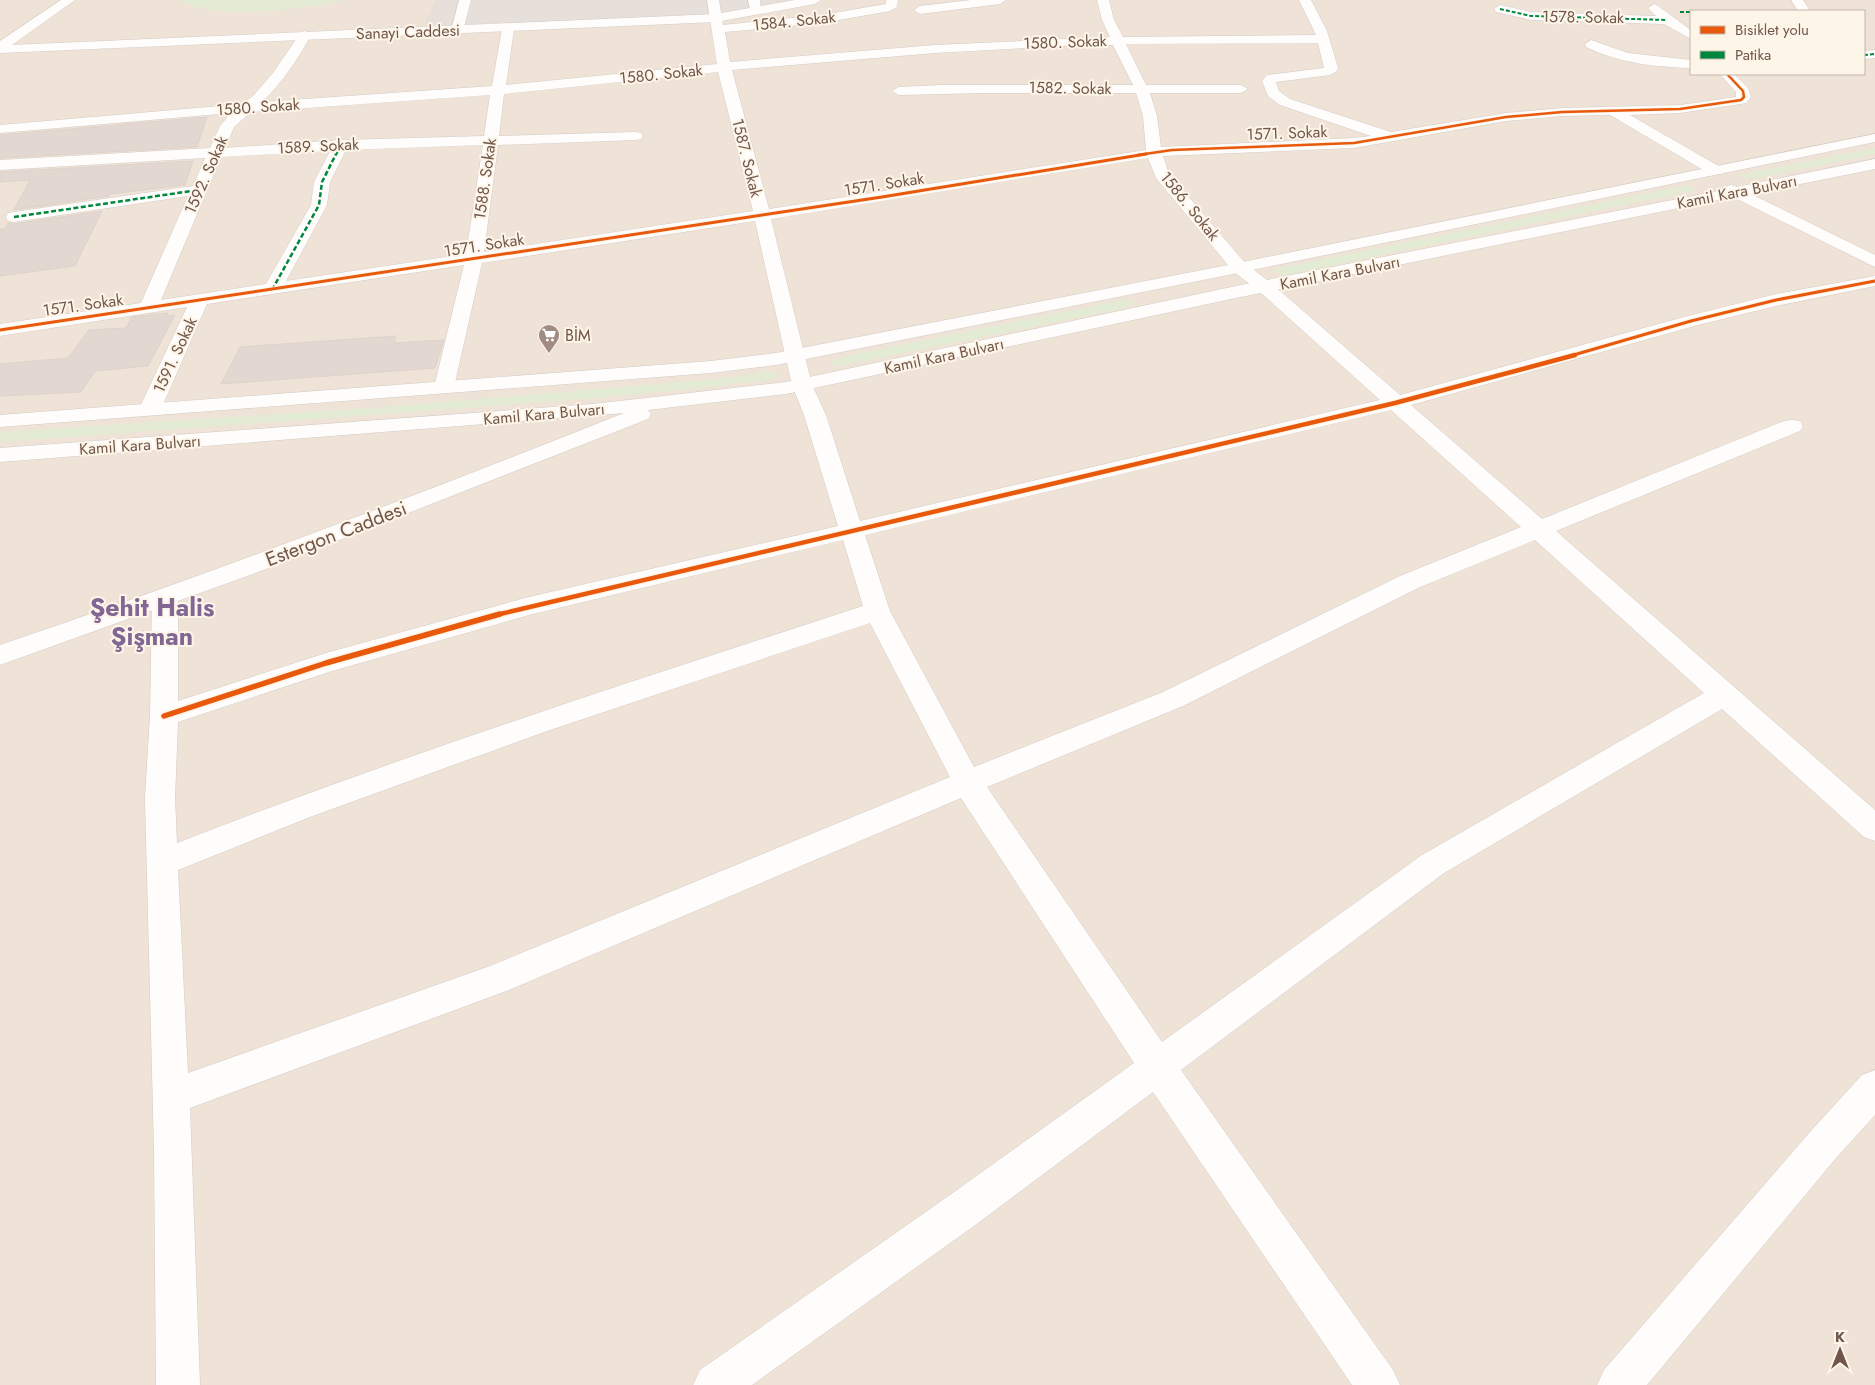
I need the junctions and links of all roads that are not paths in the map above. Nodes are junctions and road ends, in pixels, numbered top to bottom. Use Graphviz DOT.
graph roads {
  1 [pos="69,0"];
  2 [pos="465,0"];
  3 [pos="713,0"];
  4 [pos="815,0"];
  5 [pos="892,0"];
  6 [pos="1000,0"];
  7 [pos="1103,0"];
  8 [pos="1305,0"];
  9 [pos="1646,0"];
  10 [pos="755,6"];
  11 [pos="1500,9"];
  12 [pos="920,10"];
  13 [pos="1667,20"];
  14 [pos="717,24"];
  15 [pos="508,29"];
  16 [pos="457,31"];
  17 [pos="1690,34"];
  18 [pos="305,35"];
  19 [pos="1324,39"];
  20 [pos="1117,40"];
  21 [pos="1591,44"];
  22 [pos="0,48"];
  23 [pos="1690,64"];
  24 [pos="724,68"];
  25 [pos="1728,75"];
  26 [pos="1255,89"];
  27 [pos="498,90"];
  28 [pos="1142,90"];
  29 [pos="899,91"];
  30 [pos="245,108"];
  31 [pos="1614,112"];
  32 [pos="0,129"];
  33 [pos="636,136"];
  34 [pos="1391,138"];
  35 [pos="1875,138"];
  36 [pos="490,140"];
  37 [pos="341,145"];
  38 [pos="217,151"];
  39 [pos="1154,153"];
  40 [pos="1875,164"];
  41 [pos="0,165"];
  42 [pos="1708,172"];
  43 [pos="198,190"];
  44 [pos="1736,192"];
  45 [pos="762,215"];
  46 [pos="14,217"];
  47 [pos="474,259"];
  48 [pos="1875,262"];
  49 [pos="1239,267"];
  50 [pos="1875,280"];
  51 [pos="1266,288"];
  52 [pos="272,290"];
  53 [pos="200,300"];
  54 [pos="148,308"];
  55 [pos="0,330"];
  56 [pos="798,371"];
  57 [pos="444,388"];
  58 [pos="669,403"];
  59 [pos="1395,403"];
  60 [pos="150,409"];
  61 [pos="0,420"];
  62 [pos="1792,426"];
  63 [pos="0,454"];
  64 [pos="1539,529"];
  65 [pos="851,530"];
  66 [pos="165,599"];
  67 [pos="877,611"];
  68 [pos="0,655"];
  69 [pos="1724,694"];
  70 [pos="164,716"];
  71 [pos="967,782"];
  72 [pos="1875,828"];
  73 [pos="163,862"];
  74 [pos="1158,1068"];
  75 [pos="1875,1088"];
  76 [pos="171,1097"];
  77 [pos="178,1385"];
  78 [pos="715,1385"];
  79 [pos="1378,1385"];
  80 [pos="1619,1385"];
  1 -- 22 [label="street"];
  2 -- 16 [label="street"];
  3 -- 14 [label="street, 1587. Sokak"];
  4 -- 10 [label="street, Sanayi Caddesi"];
  5 -- 14 [label="street, 1584. Sokak"];
  6 -- 12 [label="street"];
  7 -- 20 [label="street, 1586. Sokak"];
  8 -- 19 [label="street"];
  9 -- 13 [label="street"];
  10 -- 14 [label="street, Sanayi Caddesi"];
  11 -- 13 [label="street, 1578. Sokak"];
  13 -- 17 [label="street"];
  14 -- 15 [label="street, Sanayi Caddesi"];
  14 -- 24 [label="street, 1587. Sokak"];
  15 -- 16 [label="street, Sanayi Caddesi"];
  15 -- 27 [label="street, 1588. Sokak"];
  16 -- 18 [label="street, Sanayi Caddesi"];
  18 -- 22 [label="street, Sanayi Caddesi"];
  18 -- 30 [label="street, 1592. Sokak"];
  19 -- 20 [label="street, 1580. Sokak"];
  19 -- 26 [label="street"];
  20 -- 24 [label="street, 1580. Sokak"];
  20 -- 28 [label="street, 1586. Sokak"];
  21 -- 23 [label="street"];
  24 -- 27 [label="street, 1580. Sokak"];
  24 -- 45 [label="street, 1587. Sokak"];
  25 -- 31 [label="street, 1571. Sokak"];
  26 -- 28 [label="street, 1582. Sokak"];
  26 -- 34 [label="street"];
  27 -- 30 [label="street, 1580. Sokak"];
  27 -- 36 [label="street, 1588. Sokak"];
  28 -- 29 [label="street, 1582. Sokak"];
  28 -- 39 [label="street, 1586. Sokak"];
  30 -- 32 [label="street, 1580. Sokak"];
  30 -- 38 [label="street, 1592. Sokak"];
  31 -- 34 [label="street, 1571. Sokak"];
  31 -- 42 [label="street"];
  33 -- 36 [label="street, 1589. Sokak"];
  34 -- 39 [label="street, 1571. Sokak"];
  35 -- 42 [label="street, Kamil Kara Bulvarı"];
  36 -- 37 [label="street, 1589. Sokak"];
  36 -- 47 [label="street, 1588. Sokak"];
  37 -- 38 [label="street, 1589. Sokak"];
  37 -- 52 [label="street"];
  38 -- 41 [label="street, 1589. Sokak"];
  38 -- 43 [label="street, 1592. Sokak"];
  39 -- 45 [label="street, 1571. Sokak"];
  39 -- 49 [label="street, 1586. Sokak"];
  40 -- 44 [label="street, Kamil Kara Bulvarı"];
  42 -- 44 [label="street"];
  42 -- 49 [label="street, Kamil Kara Bulvarı"];
  43 -- 46 [label="street"];
  43 -- 54 [label="street, 1592. Sokak"];
  44 -- 48 [label="street"];
  44 -- 51 [label="street, Kamil Kara Bulvarı"];
  45 -- 47 [label="street, 1571. Sokak"];
  45 -- 56 [label="street, 1587. Sokak"];
  47 -- 52 [label="street, 1571. Sokak"];
  47 -- 57 [label="street, 1588. Sokak"];
  49 -- 51 [label="street, 1586. Sokak"];
  49 -- 56 [label="street, Kamil Kara Bulvarı"];
  50 -- 59 [label="street"];
  51 -- 56 [label="street, Kamil Kara Bulvarı"];
  51 -- 59 [label="street, 1586. Sokak"];
  52 -- 53 [label="street, 1571. Sokak"];
  53 -- 54 [label="street, 1571. Sokak"];
  53 -- 60 [label="street, 1591. Sokak"];
  54 -- 55 [label="street, 1571. Sokak"];
  56 -- 57 [label="street, Kamil Kara Bulvarı"];
  56 -- 58 [label="street, Kamil Kara Bulvarı"];
  56 -- 65 [label="street, 1587. Sokak"];
  57 -- 60 [label="street, Kamil Kara Bulvarı"];
  58 -- 63 [label="street, Kamil Kara Bulvarı"];
  58 -- 66 [label="street, Estergon Caddesi"];
  59 -- 64 [label="street, 1586. Sokak"];
  59 -- 65 [label="street"];
  60 -- 61 [label="street, Kamil Kara Bulvarı"];
  62 -- 64 [label="street"];
  64 -- 69 [label="street, 1586. Sokak"];
  64 -- 71 [label="street"];
  65 -- 67 [label="street, 1587. Sokak"];
  65 -- 70 [label="street"];
  66 -- 68 [label="street, Estergon Caddesi"];
  66 -- 70 [label="street"];
  67 -- 71 [label="street, 1587. Sokak"];
  67 -- 73 [label="street"];
  69 -- 72 [label="street, 1586. Sokak"];
  69 -- 74 [label="street"];
  70 -- 73 [label="street"];
  71 -- 74 [label="street, 1587. Sokak"];
  71 -- 76 [label="street"];
  73 -- 76 [label="street"];
  74 -- 78 [label="street"];
  74 -- 79 [label="street, 1587. Sokak"];
  75 -- 80 [label="street"];
  76 -- 77 [label="street"];
}
